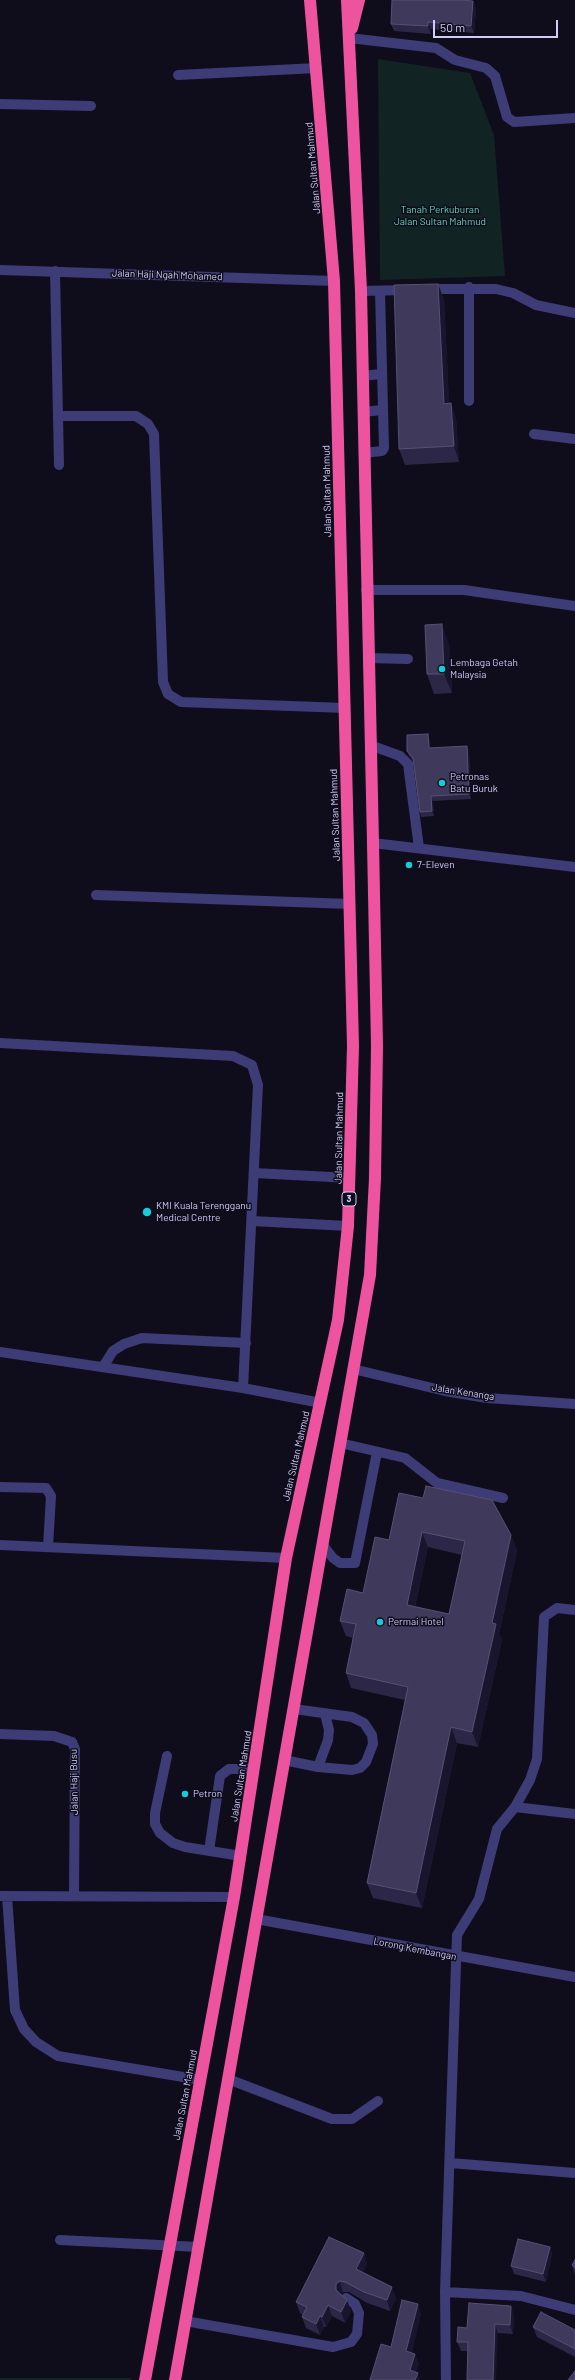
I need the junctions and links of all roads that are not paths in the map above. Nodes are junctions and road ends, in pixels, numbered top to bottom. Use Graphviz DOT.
graph roads {
  1 [pos="304,0"];
  2 [pos="310,0"];
  3 [pos="347,0"];
  4 [pos="359,0"];
  5 [pos="311,24"];
  6 [pos="349,38"];
  7 [pos="317,68"];
  8 [pos="178,75"];
  9 [pos="0,104"];
  10 [pos="91,106"];
  11 [pos="575,118"];
  12 [pos="0,270"];
  13 [pos="55,271"];
  14 [pos="334,281"];
  15 [pos="469,288"];
  16 [pos="361,291"];
  17 [pos="380,291"];
  18 [pos="575,313"];
  19 [pos="381,374"];
  20 [pos="362,376"];
  21 [pos="469,401"];
  22 [pos="382,410"];
  23 [pos="363,412"];
  24 [pos="58,416"];
  25 [pos="534,434"];
  26 [pos="575,439"];
  27 [pos="364,453"];
  28 [pos="59,465"];
  29 [pos="366,590"];
  30 [pos="575,606"];
  31 [pos="368,658"];
  32 [pos="408,659"];
  33 [pos="345,708"];
  34 [pos="370,745"];
  35 [pos="373,843"];
  36 [pos="420,848"];
  37 [pos="575,867"];
  38 [pos="96,895"];
  39 [pos="350,904"];
  40 [pos="0,1043"];
  41 [pos="254,1173"];
  42 [pos="350,1178"];
  43 [pos="252,1221"];
  44 [pos="348,1226"];
  45 [pos="246,1343"];
  46 [pos="0,1352"];
  47 [pos="103,1367"];
  48 [pos="353,1369"];
  49 [pos="244,1388"];
  50 [pos="321,1402"];
  51 [pos="575,1404"];
  52 [pos="340,1443"];
  53 [pos="377,1452"];
  54 [pos="0,1487"];
  55 [pos="503,1498"];
  56 [pos="322,1544"];
  57 [pos="0,1545"];
  58 [pos="48,1547"];
  59 [pos="286,1558"];
  60 [pos="575,1610"];
  61 [pos="294,1709"];
  62 [pos="325,1714"];
  63 [pos="0,1734"];
  64 [pos="166,1756"];
  65 [pos="284,1760"];
  66 [pos="318,1767"];
  67 [pos="254,1769"];
  68 [pos="515,1807"];
  69 [pos="575,1814"];
  70 [pos="209,1851"];
  71 [pos="241,1856"];
  72 [pos="3,1896"];
  73 [pos="74,1896"];
  74 [pos="234,1897"];
  75 [pos="256,1919"];
  76 [pos="455,1957"];
  77 [pos="575,1977"];
  78 [pos="228,2079"];
  79 [pos="200,2080"];
  80 [pos="378,2101"];
  81 [pos="450,2163"];
  82 [pos="575,2173"];
  83 [pos="60,2240"];
  84 [pos="170,2245"];
  85 [pos="198,2247"];
  86 [pos="444,2292"];
  87 [pos="346,2298"];
  88 [pos="575,2310"];
  89 [pos="185,2321"];
  90 [pos="145,2380"];
  91 [pos="174,2380"];
  92 [pos="446,2380"];
  1 -- 5 [label="highway"];
  2 -- 5 [label="highway, Jalan Sultan Mahmud / 3"];
  3 -- 6 [label="highway"];
  4 -- 6 [label="highway"];
  5 -- 7 [label="highway, Jalan Sultan Mahmud / 3"];
  6 -- 11 [label="street"];
  6 -- 16 [label="highway"];
  7 -- 8 [label="street"];
  7 -- 14 [label="highway, Jalan Sultan Mahmud / 3"];
  9 -- 10 [label="street"];
  12 -- 13 [label="street, Jalan Haji Ngah Mohamed"];
  13 -- 14 [label="street, Jalan Haji Ngah Mohamed"];
  13 -- 24 [label="street"];
  14 -- 33 [label="highway, Jalan Sultan Mahmud / 3"];
  15 -- 17 [label="street"];
  15 -- 18 [label="street"];
  15 -- 21 [label="street"];
  16 -- 17 [label="street"];
  16 -- 20 [label="highway"];
  17 -- 19 [label="street"];
  19 -- 20 [label="street"];
  19 -- 22 [label="street"];
  20 -- 23 [label="highway"];
  22 -- 23 [label="street"];
  22 -- 27 [label="street"];
  23 -- 27 [label="highway"];
  24 -- 28 [label="street"];
  24 -- 33 [label="street"];
  25 -- 26 [label="street"];
  27 -- 29 [label="highway"];
  29 -- 30 [label="street"];
  29 -- 31 [label="highway"];
  31 -- 32 [label="street"];
  31 -- 34 [label="highway"];
  33 -- 39 [label="highway, Jalan Sultan Mahmud / 3"];
  34 -- 35 [label="highway"];
  34 -- 36 [label="street"];
  35 -- 36 [label="street"];
  35 -- 48 [label="highway"];
  36 -- 37 [label="street"];
  38 -- 39 [label="street"];
  39 -- 42 [label="highway, Jalan Sultan Mahmud / 3"];
  40 -- 41 [label="street"];
  41 -- 42 [label="street"];
  41 -- 43 [label="street"];
  42 -- 44 [label="highway, Jalan Sultan Mahmud / 3"];
  43 -- 44 [label="street"];
  43 -- 45 [label="street"];
  44 -- 50 [label="highway, Jalan Sultan Mahmud / 3"];
  45 -- 47 [label="street"];
  45 -- 49 [label="street"];
  46 -- 47 [label="street"];
  47 -- 49 [label="street"];
  48 -- 51 [label="street, Jalan Kenanga"];
  48 -- 52 [label="highway"];
  49 -- 50 [label="street"];
  50 -- 59 [label="highway, Jalan Sultan Mahmud / 3"];
  52 -- 53 [label="street"];
  52 -- 56 [label="highway"];
  53 -- 55 [label="street"];
  53 -- 56 [label="street"];
  54 -- 58 [label="street"];
  56 -- 61 [label="highway"];
  57 -- 58 [label="street"];
  58 -- 59 [label="street"];
  59 -- 67 [label="highway, Jalan Sultan Mahmud / 3"];
  60 -- 68 [label="street"];
  61 -- 62 [label="street"];
  61 -- 65 [label="highway"];
  62 -- 66 [label="street"];
  62 -- 66 [label="street"];
  63 -- 73 [label="street, Jalan Haji Busu"];
  64 -- 70 [label="street"];
  65 -- 66 [label="street"];
  65 -- 75 [label="highway"];
  67 -- 70 [label="street"];
  67 -- 71 [label="highway, Jalan Sultan Mahmud / 3"];
  68 -- 69 [label="street"];
  68 -- 76 [label="street"];
  70 -- 71 [label="street"];
  71 -- 74 [label="highway, Jalan Sultan Mahmud / 3"];
  72 -- 73 [label="street"];
  72 -- 79 [label="street"];
  73 -- 74 [label="street"];
  74 -- 79 [label="highway, Jalan Sultan Mahmud / 3"];
  75 -- 76 [label="street, Lorong Kembangan"];
  75 -- 78 [label="highway"];
  76 -- 77 [label="street, Lorong Kembangan"];
  76 -- 81 [label="street"];
  78 -- 80 [label="street"];
  78 -- 85 [label="highway"];
  79 -- 84 [label="highway, Jalan Sultan Mahmud / 3"];
  81 -- 82 [label="street"];
  81 -- 86 [label="street"];
  83 -- 84 [label="street"];
  84 -- 85 [label="street"];
  84 -- 90 [label="highway, Jalan Sultan Mahmud / 3"];
  85 -- 89 [label="highway"];
  86 -- 88 [label="street"];
  86 -- 92 [label="street"];
  87 -- 89 [label="street"];
  89 -- 91 [label="highway"];
}
